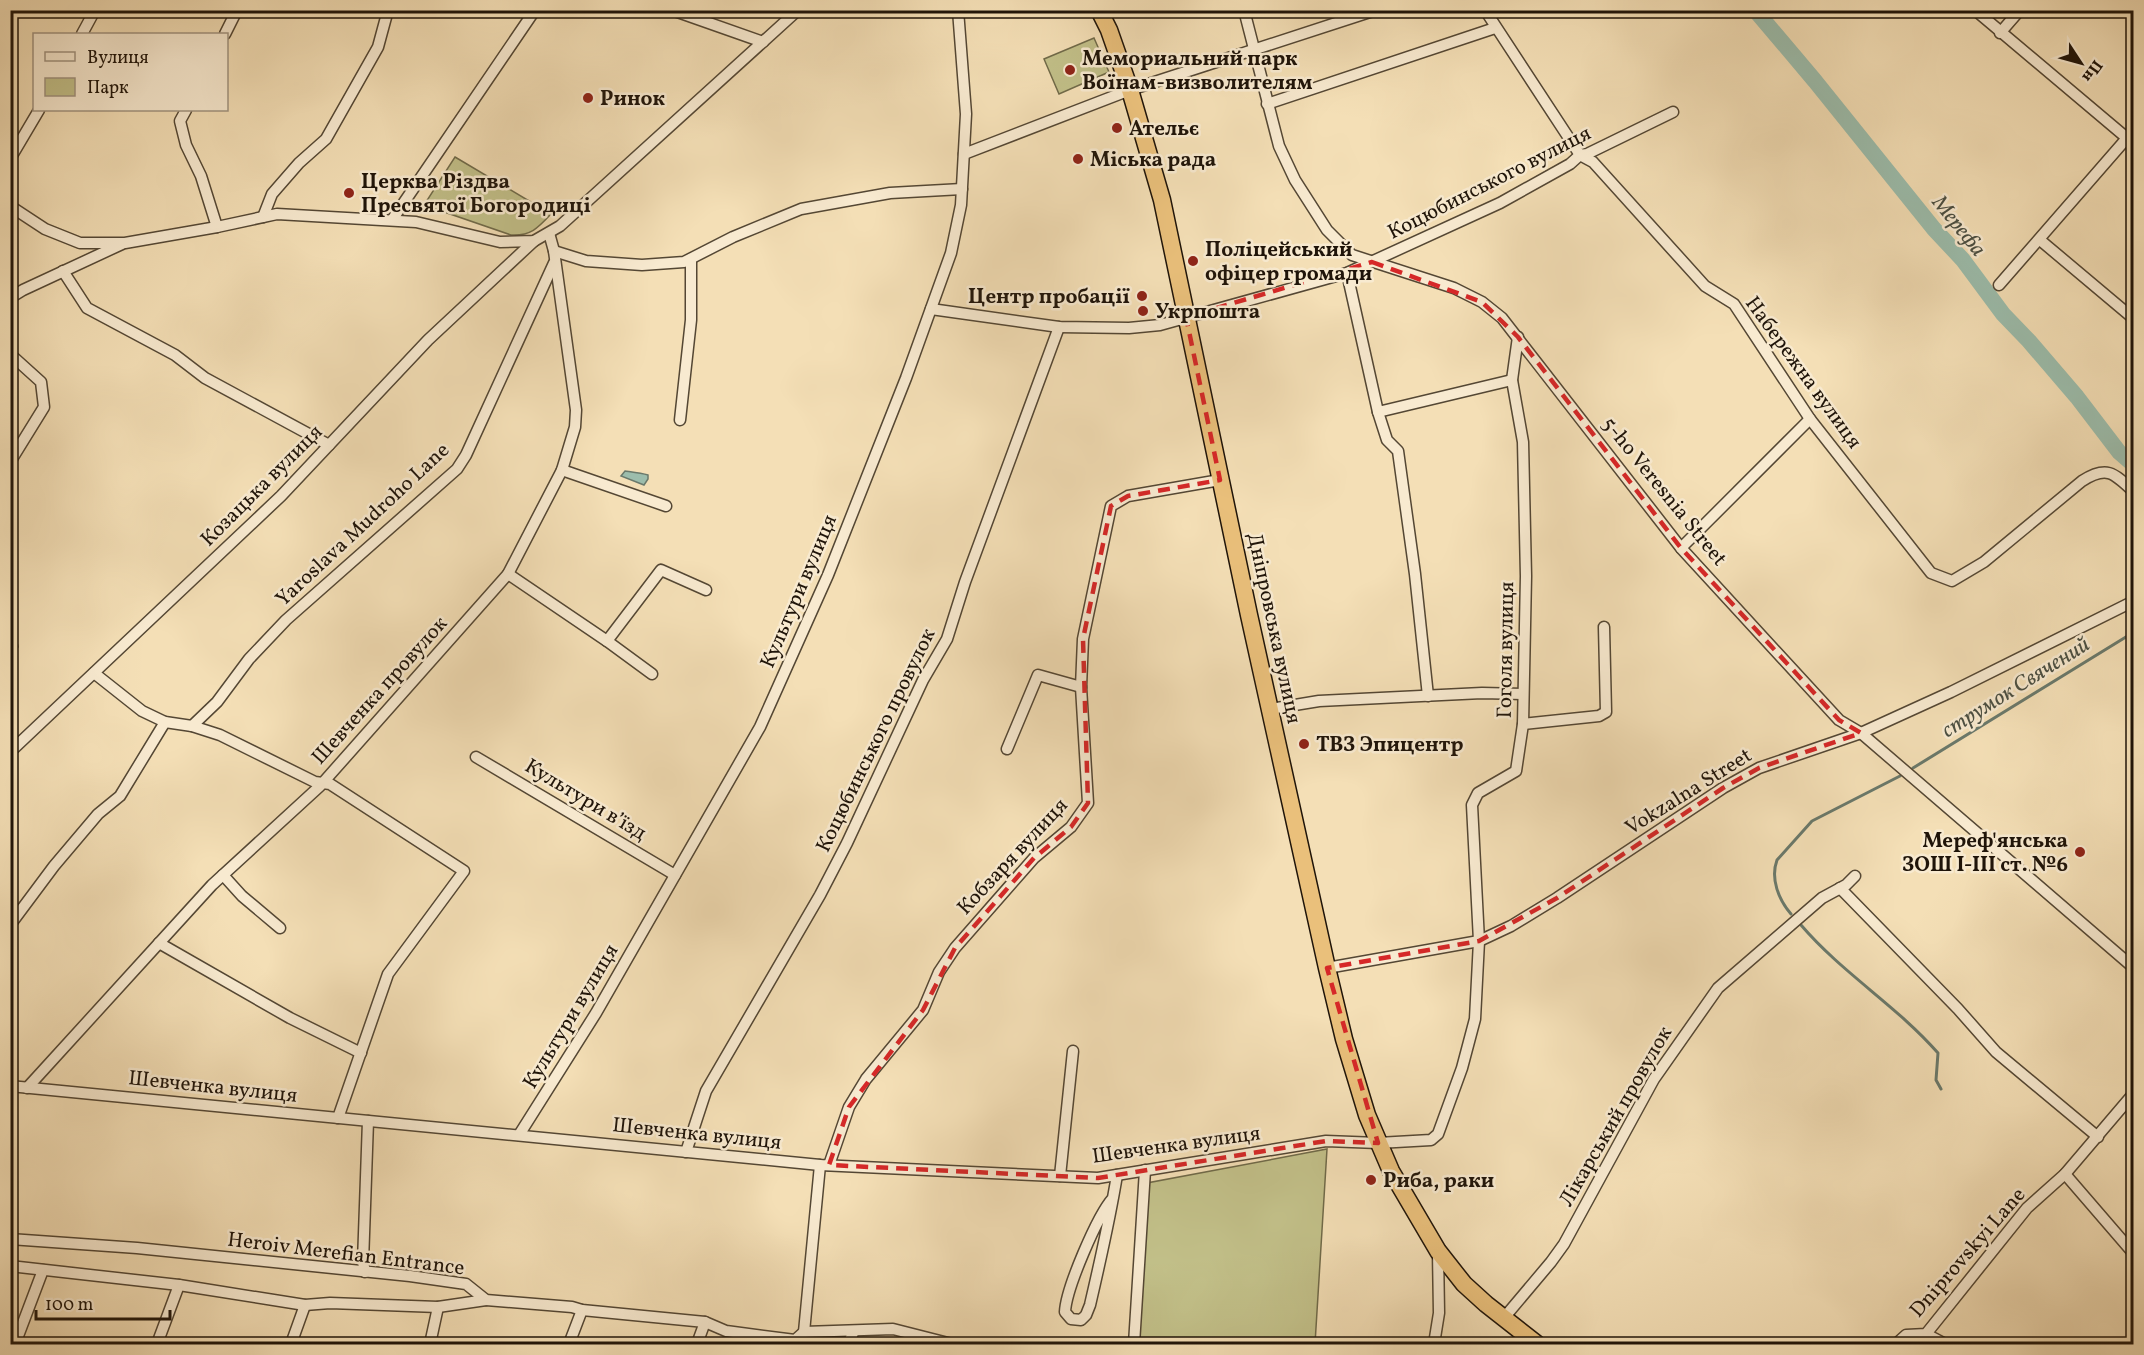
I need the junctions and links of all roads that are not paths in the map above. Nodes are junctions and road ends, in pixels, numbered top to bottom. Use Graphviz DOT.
graph roads {
  1 [pos="95,10"];
  2 [pos="237,10"];
  3 [pos="388,10"];
  4 [pos="535,10"];
  5 [pos="672,10"];
  6 [pos="958,10"];
  7 [pos="1099,10"];
  8 [pos="1244,10"];
  9 [pos="1376,10"];
  10 [pos="1485,10"];
  11 [pos="1975,10"];
  12 [pos="2020,10"];
  13 [pos="791,12"];
  14 [pos="1495,27"];
  15 [pos="83,33"];
  16 [pos="226,33"];
  17 [pos="2000,33"];
  18 [pos="763,42"];
  19 [pos="1255,50"];
  20 [pos="1130,90"];
  21 [pos="1267,104"];
  22 [pos="38,111"];
  23 [pos="185,111"];
  24 [pos="1673,112"];
  25 [pos="2130,141"];
  26 [pos="964,154"];
  27 [pos="1580,155"];
  28 [pos="10,159"];
  29 [pos="962,189"];
  30 [pos="10,206"];
  31 [pos="263,216"];
  32 [pos="392,220"];
  33 [pos="217,227"];
  34 [pos="549,232"];
  35 [pos="2040,240"];
  36 [pos="534,241"];
  37 [pos="125,243"];
  38 [pos="554,257"];
  39 [pos="691,259"];
  40 [pos="1372,262"];
  41 [pos="63,272"];
  42 [pos="1347,273"];
  43 [pos="1999,285"];
  44 [pos="10,298"];
  45 [pos="931,309"];
  46 [pos="1186,317"];
  47 [pos="2133,319"];
  48 [pos="1059,327"];
  49 [pos="1518,337"];
  50 [pos="10,354"];
  51 [pos="1512,380"];
  52 [pos="1378,412"];
  53 [pos="1810,419"];
  54 [pos="680,420"];
  55 [pos="329,445"];
  56 [pos="10,462"];
  57 [pos="562,470"];
  58 [pos="1220,480"];
  59 [pos="2133,492"];
  60 [pos="666,506"];
  61 [pos="1681,548"];
  62 [pos="508,574"];
  63 [pos="706,590"];
  64 [pos="2133,601"];
  65 [pos="1604,627"];
  66 [pos="607,641"];
  67 [pos="94,674"];
  68 [pos="652,674"];
  69 [pos="1081,687"];
  70 [pos="1523,694"];
  71 [pos="1428,696"];
  72 [pos="1270,709"];
  73 [pos="165,722"];
  74 [pos="1523,724"];
  75 [pos="192,726"];
  76 [pos="1861,733"];
  77 [pos="1007,749"];
  78 [pos="10,752"];
  79 [pos="476,757"];
  80 [pos="322,783"];
  81 [pos="223,875"];
  82 [pos="675,875"];
  83 [pos="1855,876"];
  84 [pos="1840,888"];
  85 [pos="10,925"];
  86 [pos="280,928"];
  87 [pos="1479,941"];
  88 [pos="159,943"];
  89 [pos="1327,968"];
  90 [pos="2133,968"];
  91 [pos="1073,1051"];
  92 [pos="361,1053"];
  93 [pos="10,1086"];
  94 [pos="27,1088"];
  95 [pos="2133,1093"];
  96 [pos="338,1118"];
  97 [pos="368,1121"];
  98 [pos="519,1136"];
  99 [pos="2098,1137"];
  100 [pos="1378,1143"];
  101 [pos="686,1152"];
  102 [pos="824,1165"];
  103 [pos="1145,1170"];
  104 [pos="2065,1174"];
  105 [pos="1117,1175"];
  106 [pos="1060,1176"];
  107 [pos="1113,1198"];
  108 [pos="10,1239"];
  109 [pos="1438,1251"];
  110 [pos="2133,1254"];
  111 [pos="10,1266"];
  112 [pos="43,1270"];
  113 [pos="365,1272"];
  114 [pos="179,1286"];
  115 [pos="486,1300"];
  116 [pos="305,1305"];
  117 [pos="438,1307"];
  118 [pos="582,1310"];
  119 [pos="1503,1319"];
  120 [pos="705,1322"];
  121 [pos="854,1330"];
  122 [pos="804,1332"];
  123 [pos="1926,1334"];
  124 [pos="15,1344"];
  125 [pos="157,1344"];
  126 [pos="291,1344"];
  127 [pos="430,1344"];
  128 [pos="570,1344"];
  129 [pos="697,1344"];
  130 [pos="848,1344"];
  131 [pos="952,1344"];
  132 [pos="1134,1344"];
  133 [pos="1434,1344"];
  134 [pos="1537,1344"];
  135 [pos="1896,1344"];
  136 [pos="1945,1344"];
  1 -- 15 [label="street"];
  2 -- 16 [label="street"];
  3 -- 31 [label="street"];
  4 -- 32 [label="street"];
  5 -- 18 [label="street"];
  6 -- 26 [label="street, Культури вулиця"];
  7 -- 20 [label="highway, Дніпровська вулиця"];
  8 -- 19 [label="street, 5-ho Veresnia Street"];
  9 -- 19 [label="street"];
  10 -- 14 [label="street, Набережна вулиця"];
  11 -- 17 [label="street"];
  12 -- 17 [label="street"];
  13 -- 18 [label="street, Козацька вулиця"];
  14 -- 21 [label="street"];
  14 -- 27 [label="street, Набережна вулиця"];
  17 -- 25 [label="street"];
  18 -- 34 [label="street, Козацька вулиця"];
  19 -- 20 [label="street"];
  19 -- 21 [label="street, 5-ho Veresnia Street"];
  20 -- 26 [label="street"];
  20 -- 46 [label="highway, Дніпровська вулиця"];
  21 -- 40 [label="street, 5-ho Veresnia Street"];
  22 -- 28 [label="street"];
  23 -- 33 [label="street"];
  24 -- 27 [label="street, Коцюбинського вулиця"];
  25 -- 35 [label="street"];
  26 -- 29 [label="street, Культури вулиця"];
  27 -- 40 [label="street, Коцюбинського вулиця"];
  27 -- 53 [label="street, Набережна вулиця"];
  29 -- 39 [label="street"];
  29 -- 45 [label="street, Культури вулиця"];
  30 -- 37 [label="street"];
  31 -- 32 [label="street"];
  31 -- 33 [label="street"];
  32 -- 36 [label="street"];
  33 -- 37 [label="street"];
  34 -- 36 [label="street, Козацька вулиця"];
  34 -- 38 [label="street, Шевченка провулок"];
  35 -- 43 [label="street"];
  35 -- 47 [label="street"];
  36 -- 55 [label="street, Козацька вулиця"];
  37 -- 41 [label="street"];
  38 -- 39 [label="street"];
  38 -- 57 [label="street, Шевченка провулок"];
  38 -- 75 [label="street, Yaroslava Mudroho Lane"];
  39 -- 54 [label="street"];
  40 -- 42 [label="street, Коцюбинського вулиця"];
  40 -- 49 [label="street, 5-ho Veresnia Street"];
  41 -- 44 [label="street"];
  41 -- 55 [label="street"];
  42 -- 46 [label="street, Коцюбинського вулиця"];
  42 -- 52 [label="street"];
  45 -- 48 [label="street, Коцюбинського вулиця"];
  45 -- 82 [label="street, Культури вулиця"];
  46 -- 48 [label="street, Коцюбинського вулиця"];
  46 -- 58 [label="highway, Дніпровська вулиця"];
  48 -- 101 [label="street, Коцюбинського провулок"];
  49 -- 51 [label="street, Гоголя вулиця"];
  49 -- 61 [label="street, 5-ho Veresnia Street"];
  50 -- 56 [label="street"];
  51 -- 52 [label="street"];
  51 -- 70 [label="street, Гоголя вулиця"];
  52 -- 71 [label="street"];
  53 -- 59 [label="street, Набережна вулиця"];
  53 -- 61 [label="street"];
  55 -- 67 [label="street, Козацька вулиця"];
  57 -- 60 [label="street"];
  57 -- 62 [label="street, Шевченка провулок"];
  58 -- 69 [label="street, Кобзаря вулиця"];
  58 -- 72 [label="highway, Дніпровська вулиця"];
  61 -- 76 [label="street, 5-ho Veresnia Street"];
  62 -- 66 [label="street"];
  62 -- 80 [label="street, Шевченка провулок"];
  63 -- 66 [label="street"];
  64 -- 76 [label="street, Vokzalna Street"];
  65 -- 74 [label="street"];
  66 -- 68 [label="street"];
  67 -- 73 [label="street"];
  67 -- 78 [label="street, Козацька вулиця"];
  69 -- 77 [label="street"];
  69 -- 102 [label="street, Кобзаря вулиця"];
  70 -- 71 [label="street"];
  70 -- 74 [label="street, Гоголя вулиця"];
  71 -- 72 [label="street"];
  72 -- 89 [label="highway, Дніпровська вулиця"];
  73 -- 75 [label="street"];
  73 -- 85 [label="street"];
  74 -- 87 [label="street, Гоголя вулиця"];
  75 -- 80 [label="street"];
  76 -- 87 [label="street, Vokzalna Street"];
  76 -- 90 [label="street, 5-ho Veresnia Street"];
  79 -- 82 [label="street, Культури в’їзд"];
  80 -- 81 [label="street, Шевченка провулок"];
  80 -- 92 [label="street"];
  81 -- 86 [label="street"];
  81 -- 88 [label="street, Шевченка провулок"];
  82 -- 98 [label="street, Культури вулиця"];
  83 -- 84 [label="street, Лікарський провулок"];
  84 -- 99 [label="street"];
  84 -- 119 [label="street, Лікарський провулок"];
  87 -- 89 [label="street, Vokzalna Street"];
  87 -- 100 [label="street, Шевченка вулиця"];
  88 -- 92 [label="street"];
  88 -- 94 [label="street, Шевченка провулок"];
  89 -- 100 [label="highway, Дніпровська вулиця"];
  91 -- 106 [label="street"];
  92 -- 96 [label="street"];
  93 -- 94 [label="street, Шевченка вулиця"];
  94 -- 96 [label="street, Шевченка вулиця"];
  95 -- 99 [label="street, Dniprovskyi Lane"];
  96 -- 97 [label="street, Шевченка вулиця"];
  97 -- 98 [label="street, Шевченка вулиця"];
  97 -- 113 [label="street"];
  98 -- 101 [label="street, Шевченка вулиця"];
  99 -- 104 [label="street, Dniprovskyi Lane"];
  100 -- 103 [label="street, Шевченка вулиця"];
  100 -- 109 [label="highway, Дніпровська вулиця"];
  101 -- 102 [label="street, Шевченка вулиця"];
  102 -- 106 [label="street, Шевченка вулиця"];
  102 -- 122 [label="street, Кобзаря вулиця"];
  103 -- 105 [label="street, Шевченка вулиця"];
  103 -- 132 [label="street"];
  104 -- 110 [label="street"];
  104 -- 123 [label="street, Dniprovskyi Lane"];
  105 -- 106 [label="street, Шевченка вулиця"];
  105 -- 107 [label="street"];
  107 -- 107 [label="street"];
  108 -- 113 [label="street, Heroiv Merefian Entrance"];
  109 -- 119 [label="highway, Дніпровська вулиця"];
  109 -- 133 [label="street"];
  111 -- 112 [label="street"];
  112 -- 114 [label="street"];
  112 -- 124 [label="street"];
  113 -- 115 [label="street, Heroiv Merefian Entrance"];
  114 -- 116 [label="street"];
  114 -- 125 [label="street"];
  115 -- 117 [label="street"];
  115 -- 118 [label="street, Heroiv Merefian Entrance"];
  116 -- 117 [label="street"];
  116 -- 126 [label="street"];
  117 -- 127 [label="street"];
  118 -- 120 [label="street, Heroiv Merefian Entrance"];
  118 -- 128 [label="street"];
  119 -- 134 [label="highway, Дніпровська вулиця"];
  120 -- 122 [label="street, Heroiv Merefian Entrance"];
  120 -- 129 [label="street"];
  121 -- 122 [label="street, Heroiv Merefian Entrance"];
  121 -- 130 [label="street"];
  121 -- 131 [label="street, Heroiv Merefian Entrance"];
  123 -- 135 [label="street, Dniprovskyi Lane"];
  123 -- 136 [label="street"];
}
